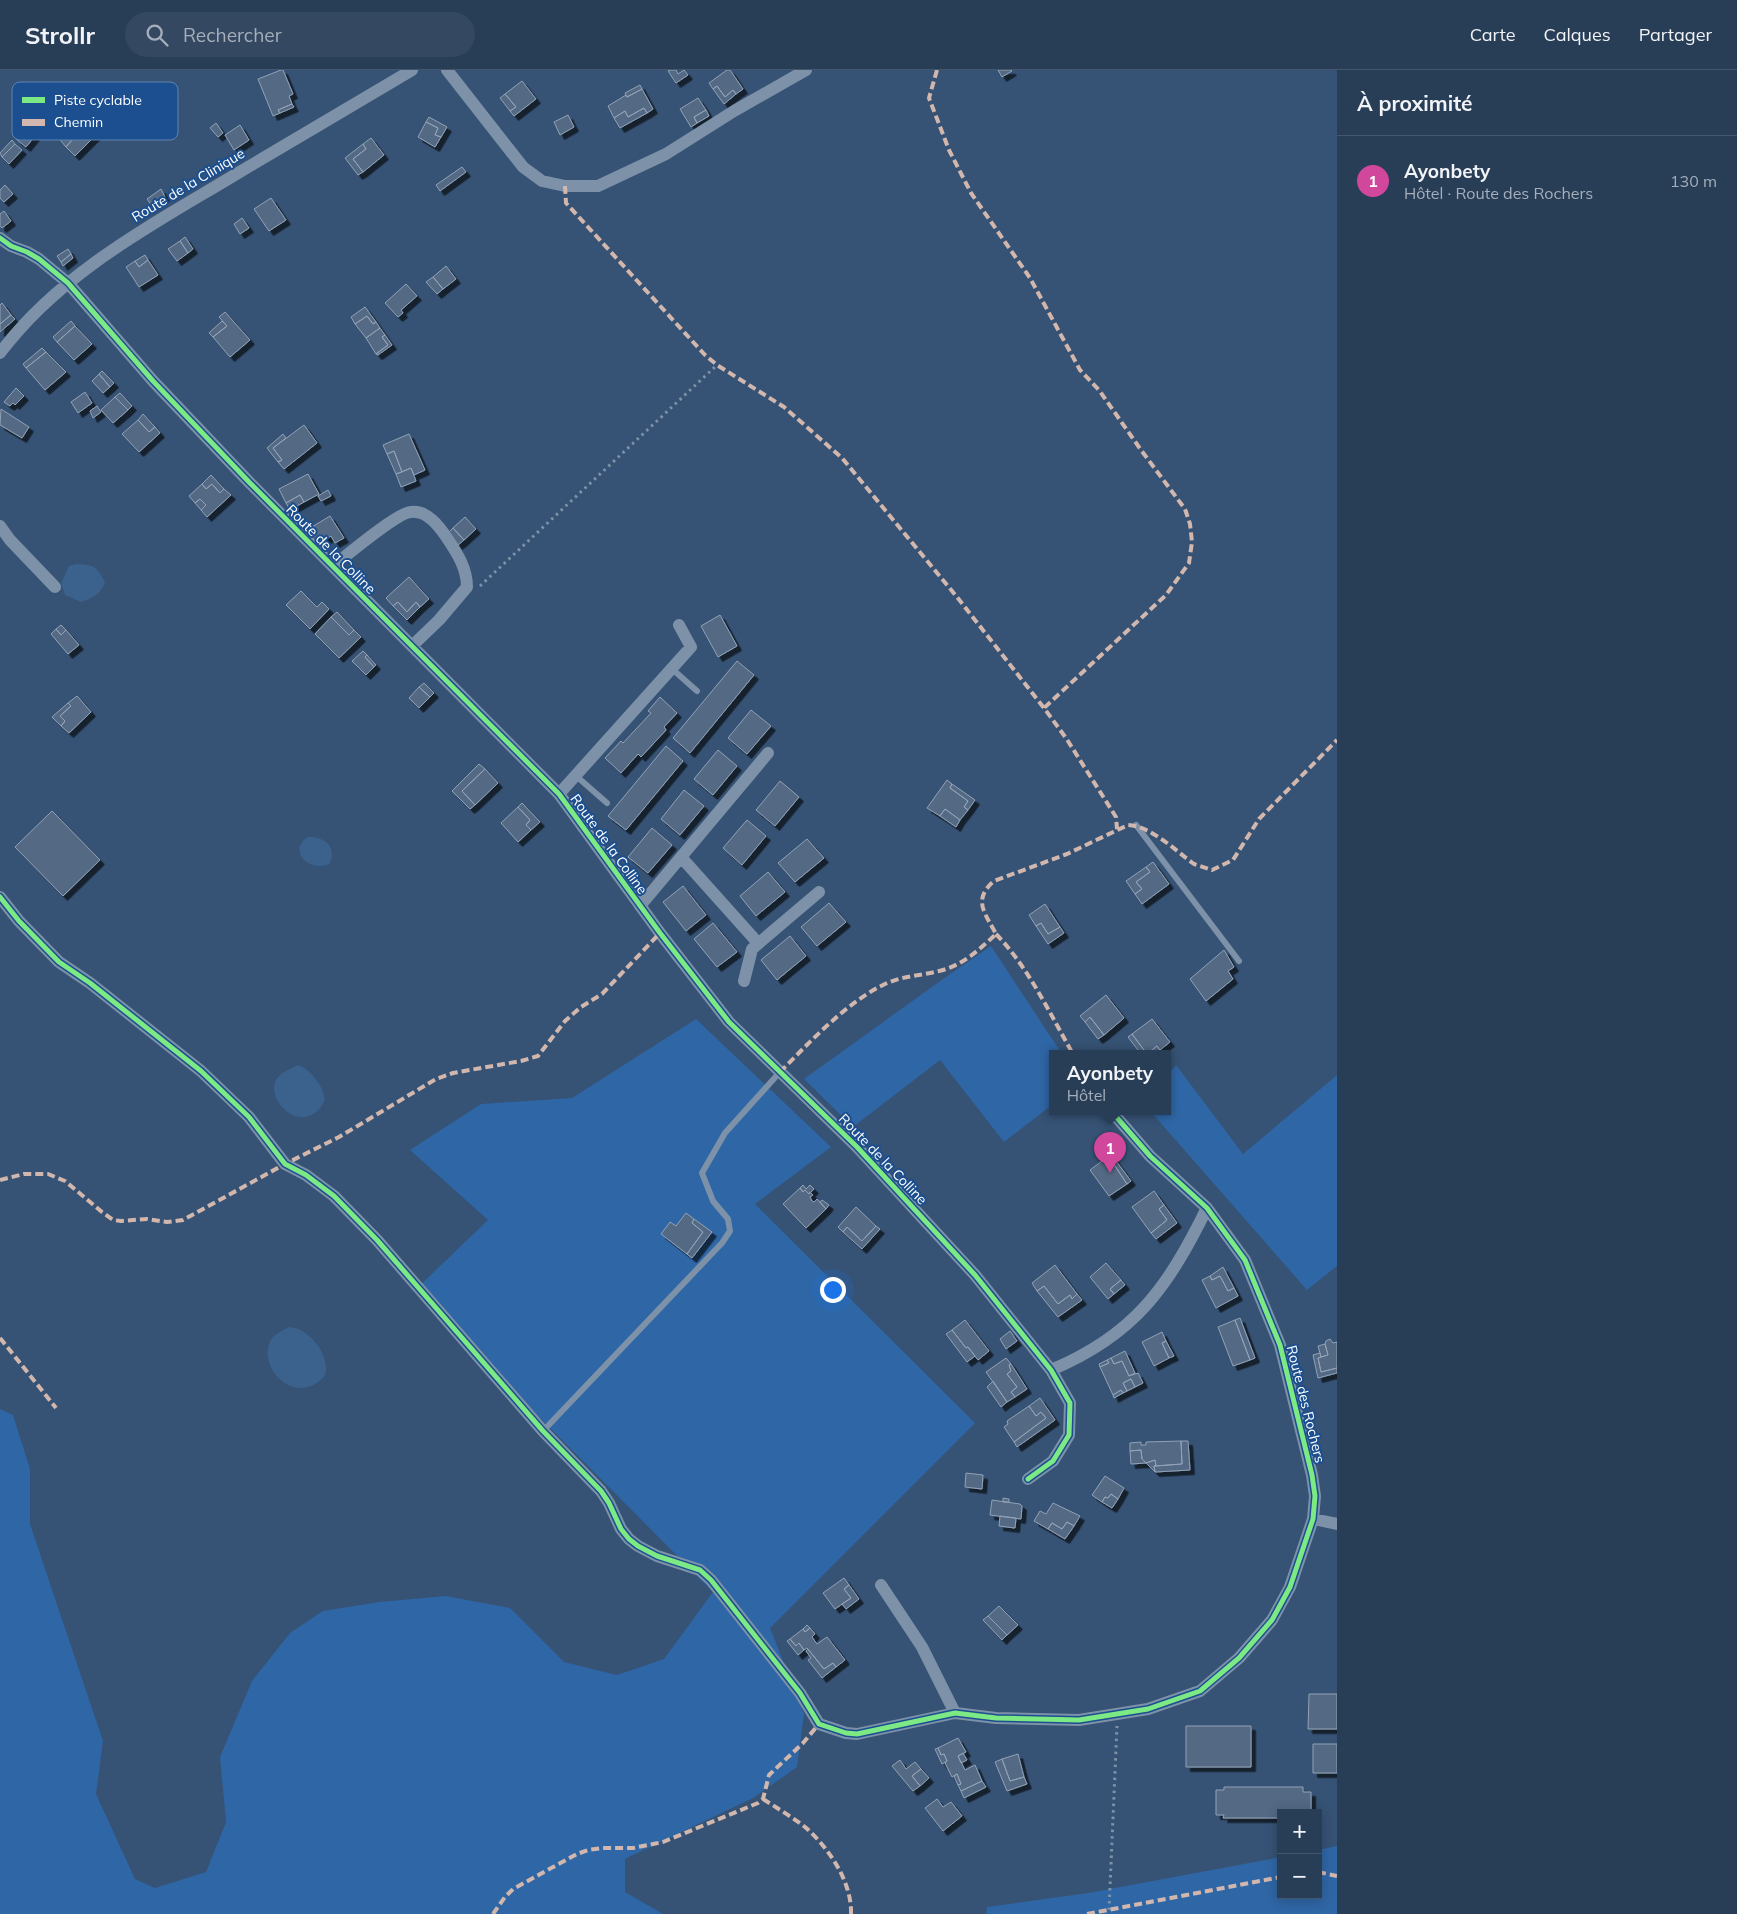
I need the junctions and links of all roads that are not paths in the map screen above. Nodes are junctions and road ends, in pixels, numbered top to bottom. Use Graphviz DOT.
graph roads {
  1 [pos="412,70"];
  2 [pos="447,70"];
  3 [pos="806,70"];
  4 [pos="0,238"];
  5 [pos="68,282"];
  6 [pos="0,353"];
  7 [pos="0,526"];
  8 [pos="333,566"];
  9 [pos="56,587"];
  10 [pos="679,625"];
  11 [pos="412,646"];
  12 [pos="672,668"];
  13 [pos="697,691"];
  14 [pos="768,754"];
  15 [pos="576,774"];
  16 [pos="559,794"];
  17 [pos="607,803"];
  18 [pos="1136,825"];
  19 [pos="682,857"];
  20 [pos="819,892"];
  21 [pos="0,896"];
  22 [pos="640,906"];
  23 [pos="758,943"];
  24 [pos="1239,961"];
  25 [pos="744,981"];
  26 [pos="780,1072"];
  27 [pos="1115,1115"];
  28 [pos="1207,1208"];
  29 [pos="1051,1370"];
  30 [pos="543,1431"];
  31 [pos="1028,1478"];
  32 [pos="1313,1519"];
  33 [pos="1337,1524"];
  34 [pos="881,1585"];
  35 [pos="955,1713"];
  1 -- 5 [label="street, Route de la Clinique"];
  2 -- 3 [label="street"];
  4 -- 5 [label="street, Route de la Colline"];
  5 -- 6 [label="street, Route de la Clinique"];
  5 -- 8 [label="street, Route de la Colline"];
  7 -- 9 [label="street"];
  8 -- 11 [label="street, Route de la Colline"];
  8 -- 11 [label="street"];
  10 -- 12 [label="street"];
  11 -- 16 [label="street, Route de la Colline"];
  12 -- 13 [label="lane"];
  12 -- 15 [label="street"];
  14 -- 19 [label="street"];
  15 -- 16 [label="street"];
  15 -- 17 [label="lane"];
  16 -- 22 [label="street, Route de la Colline"];
  18 -- 24 [label="lane"];
  19 -- 22 [label="street"];
  19 -- 23 [label="street"];
  20 -- 23 [label="street"];
  21 -- 30 [label="street"];
  22 -- 26 [label="street, Route de la Colline"];
  23 -- 25 [label="street"];
  26 -- 29 [label="street, Route de la Colline"];
  26 -- 30 [label="lane"];
  27 -- 28 [label="street, Route des Rochers"];
  28 -- 29 [label="street"];
  28 -- 32 [label="street, Route des Rochers"];
  29 -- 31 [label="street, Route de la Colline"];
  30 -- 35 [label="street, Route des Rochers"];
  32 -- 33 [label="street"];
  32 -- 35 [label="street, Route des Rochers"];
  34 -- 35 [label="street"];
}
